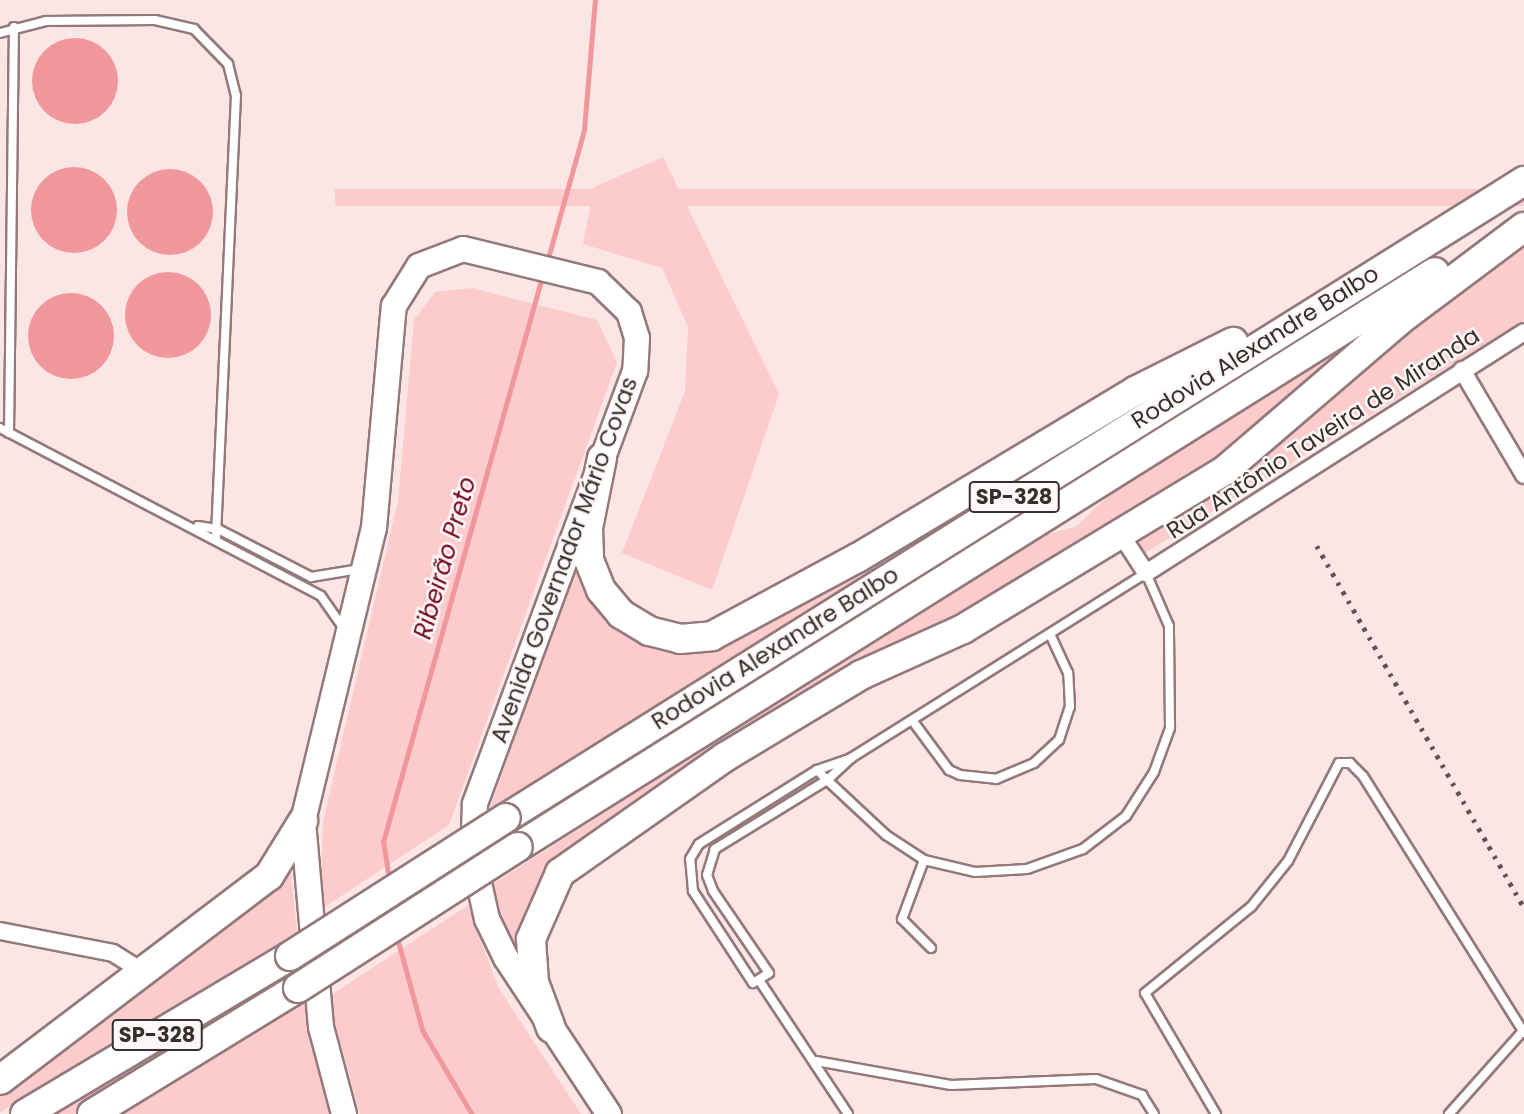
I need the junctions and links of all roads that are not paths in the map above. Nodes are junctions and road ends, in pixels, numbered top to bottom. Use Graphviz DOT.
graph roads {
  1 [pos="14,27"];
  2 [pos="0,33"];
  3 [pos="1524,181"];
  4 [pos="1524,217"];
  5 [pos="1524,227"];
  6 [pos="1389,265"];
  7 [pos="1524,332"];
  8 [pos="1462,370"];
  9 [pos="0,428"];
  10 [pos="9,433"];
  11 [pos="601,458"];
  12 [pos="1524,475"];
  13 [pos="195,525"];
  14 [pos="218,529"];
  15 [pos="1122,536"];
  16 [pos="216,540"];
  17 [pos="364,567"];
  18 [pos="1146,573"];
  19 [pos="1050,634"];
  20 [pos="347,637"];
  21 [pos="912,720"];
  22 [pos="851,758"];
  23 [pos="817,770"];
  24 [pos="827,780"];
  25 [pos="303,821"];
  26 [pos="924,860"];
  27 [pos="0,931"];
  28 [pos="931,948"];
  29 [pos="142,971"];
  30 [pos="761,983"];
  31 [pos="551,1028"];
  32 [pos="1523,1032"];
  33 [pos="816,1061"];
  34 [pos="0,1080"];
  35 [pos="25,1114"];
  36 [pos="92,1114"];
  37 [pos="344,1114"];
  38 [pos="609,1114"];
  39 [pos="848,1114"];
  40 [pos="1154,1114"];
  41 [pos="1216,1114"];
  42 [pos="1449,1114"];
  1 -- 2 [label="lane"];
  1 -- 10 [label="lane"];
  1 -- 14 [label="lane"];
  3 -- 6 [label="highway, Rodovia Alexandre Balbo / SP-328"];
  4 -- 36 [label="highway, Rodovia Alexandre Balbo / SP-328, bridge"];
  5 -- 15 [label="highway"];
  6 -- 11 [label="highway"];
  6 -- 35 [label="highway, Rodovia Alexandre Balbo / SP-328, bridge"];
  7 -- 8 [label="street, Rua Antônio Taveira de Miranda"];
  8 -- 12 [label="street"];
  8 -- 18 [label="street, Rua Antônio Taveira de Miranda"];
  9 -- 10 [label="lane"];
  10 -- 13 [label="lane"];
  11 -- 17 [label="main road, Avenida Governador Mário Covas"];
  11 -- 31 [label="main road, Avenida Governador Mário Covas"];
  13 -- 14 [label="lane"];
  13 -- 16 [label="lane"];
  14 -- 16 [label="lane"];
  14 -- 17 [label="lane"];
  15 -- 18 [label="street"];
  15 -- 31 [label="highway"];
  16 -- 20 [label="lane"];
  17 -- 20 [label="main road, Avenida Governador Mário Covas"];
  18 -- 19 [label="lane"];
  18 -- 26 [label="lane"];
  19 -- 21 [label="lane"];
  19 -- 21 [label="lane"];
  20 -- 25 [label="main road, Avenida Governador Mário Covas"];
  21 -- 22 [label="lane"];
  22 -- 23 [label="lane"];
  22 -- 24 [label="lane"];
  23 -- 24 [label="lane"];
  23 -- 30 [label="lane"];
  24 -- 26 [label="lane"];
  24 -- 30 [label="lane"];
  25 -- 29 [label="highway"];
  25 -- 37 [label="main road, Avenida Governador Mário Covas"];
  26 -- 28 [label="lane"];
  27 -- 29 [label="street"];
  29 -- 34 [label="highway"];
  30 -- 33 [label="lane"];
  31 -- 38 [label="main road, Avenida Governador Mário Covas"];
  32 -- 41 [label="lane"];
  32 -- 42 [label="lane"];
  33 -- 39 [label="lane"];
  33 -- 40 [label="lane"];
}
